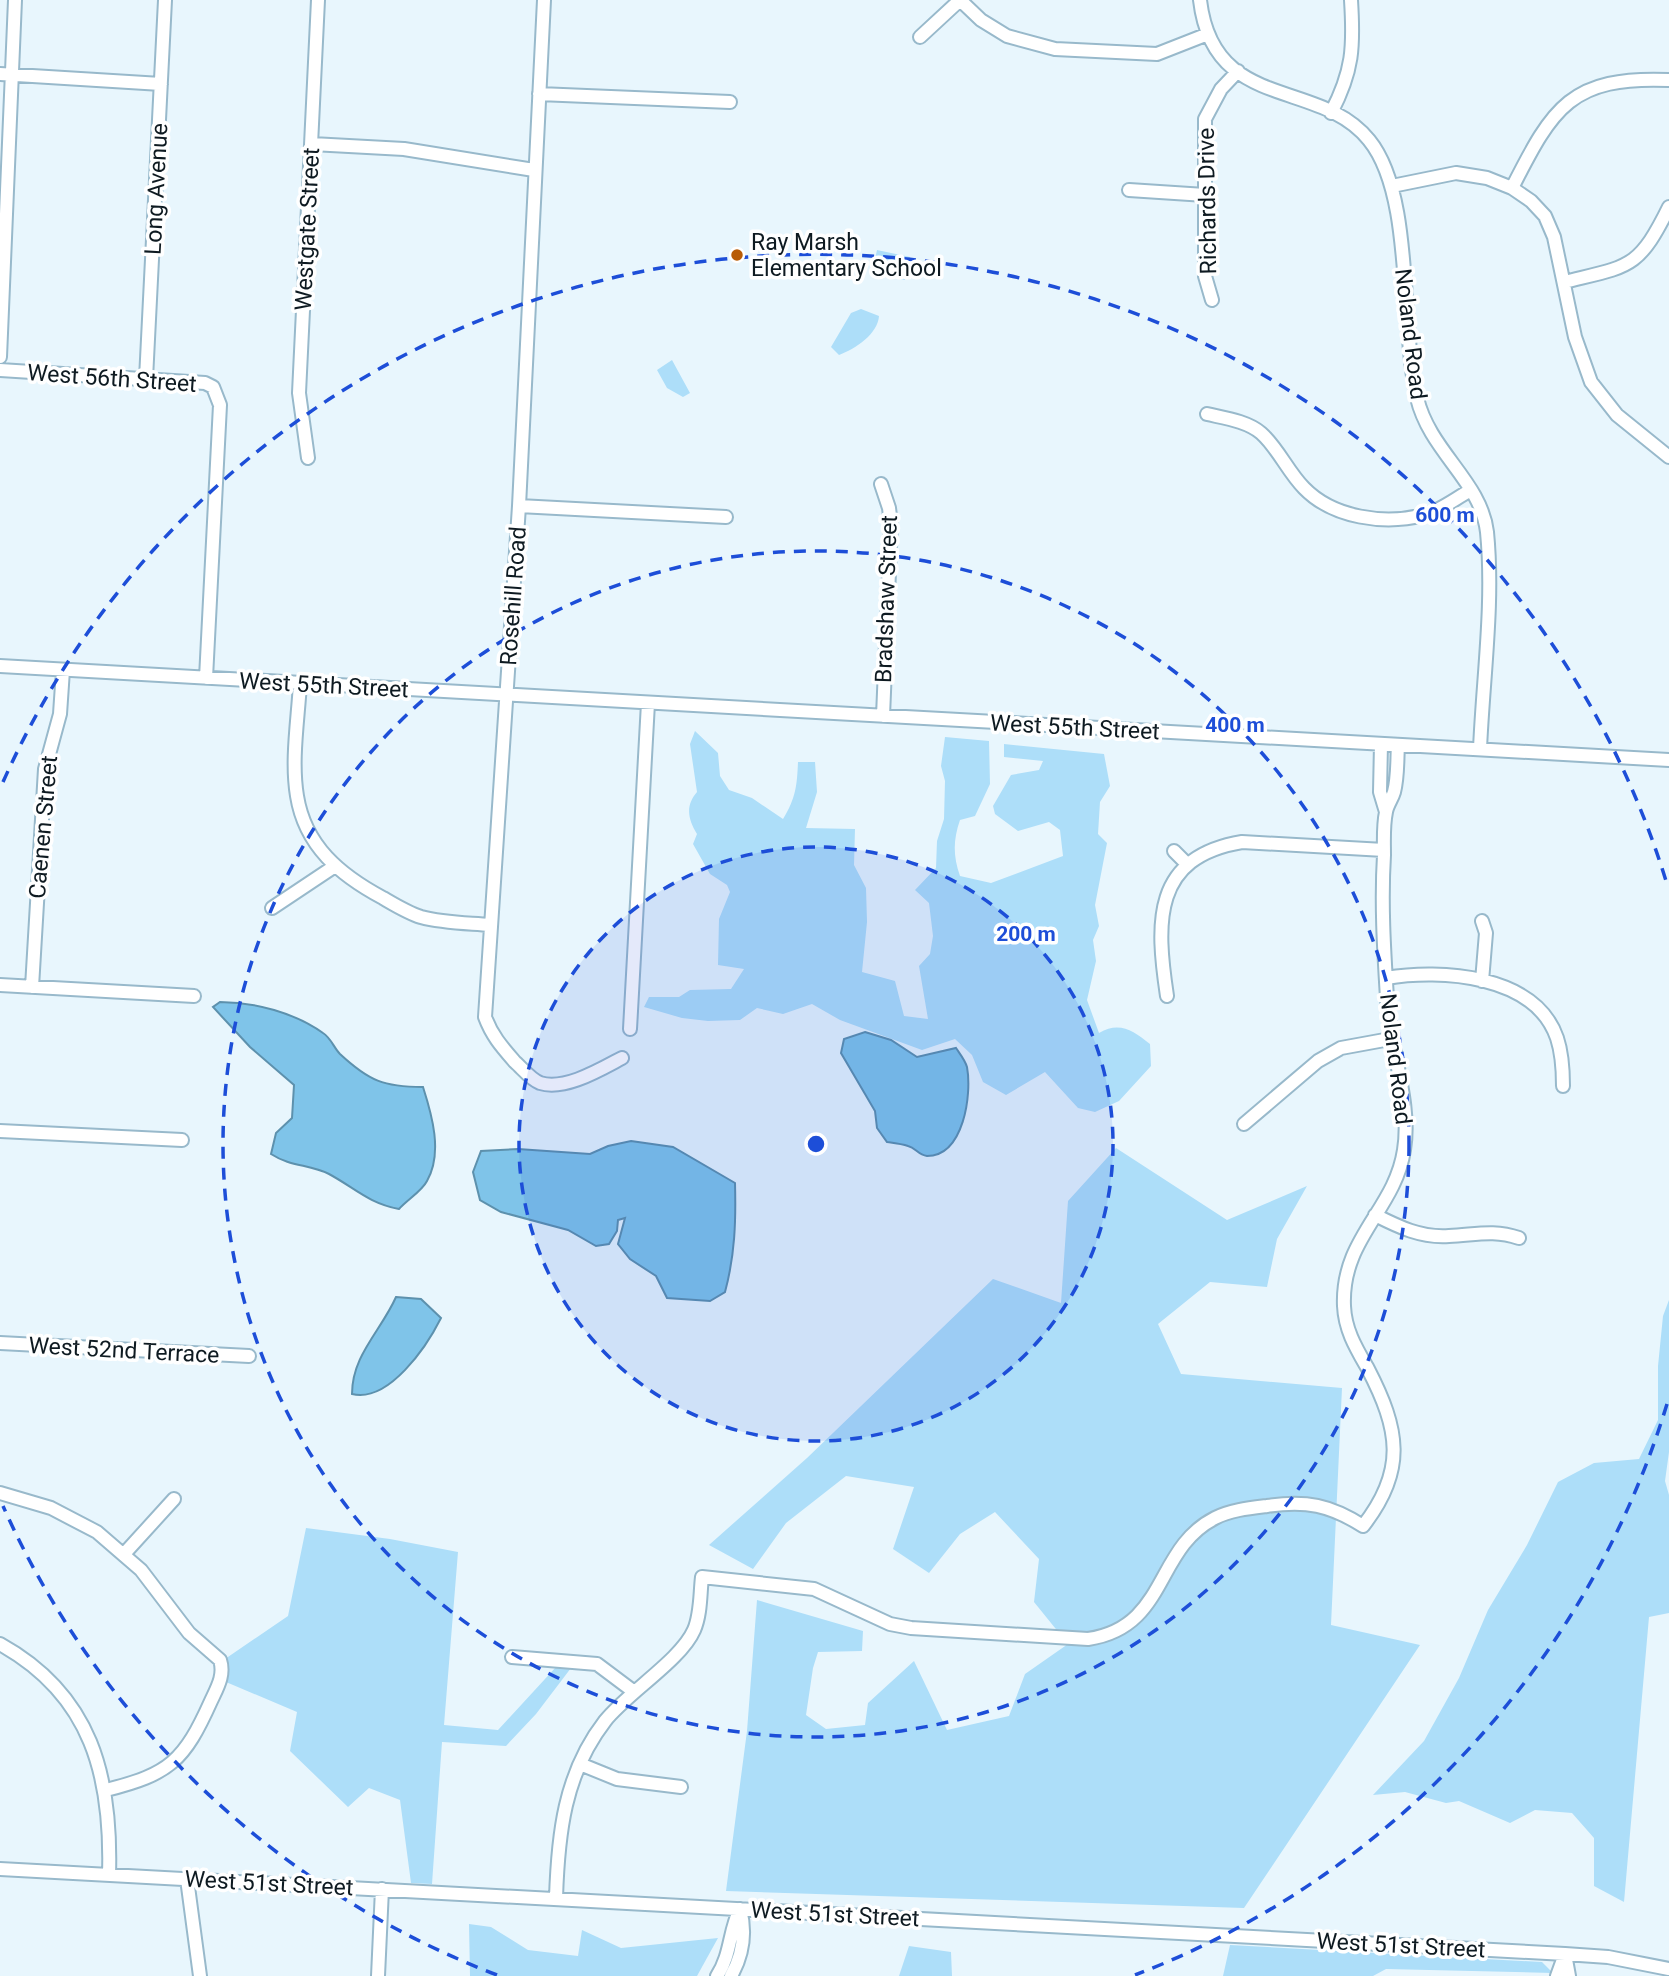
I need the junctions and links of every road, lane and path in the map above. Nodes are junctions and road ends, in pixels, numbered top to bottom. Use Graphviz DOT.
graph roads {
  1 [pos="15,0"];
  2 [pos="165,0"];
  3 [pos="318,0"];
  4 [pos="544,0"];
  5 [pos="1200,0"];
  6 [pos="1351,0"];
  7 [pos="1208,34"];
  8 [pos="920,37"];
  9 [pos="1238,71"];
  10 [pos="6,75"];
  11 [pos="1669,80"];
  12 [pos="161,84"];
  13 [pos="539,94"];
  14 [pos="730,103"];
  15 [pos="1331,113"];
  16 [pos="312,144"];
  17 [pos="534,170"];
  18 [pos="1392,186"];
  19 [pos="1512,188"];
  20 [pos="1129,190"];
  21 [pos="1205,195"];
  22 [pos="1669,207"];
  23 [pos="1664,230"];
  24 [pos="1564,282"];
  25 [pos="1212,300"];
  26 [pos="0,357"];
  27 [pos="0,370"];
  28 [pos="146,379"];
  29 [pos="1207,414"];
  30 [pos="1669,457"];
  31 [pos="308,458"];
  32 [pos="881,484"];
  33 [pos="1471,490"];
  34 [pos="519,506"];
  35 [pos="726,517"];
  36 [pos="0,666"];
  37 [pos="63,670"];
  38 [pos="206,678"];
  39 [pos="300,683"];
  40 [pos="507,695"];
  41 [pos="648,703"];
  42 [pos="883,716"];
  43 [pos="1381,744"];
  44 [pos="1398,745"];
  45 [pos="1480,749"];
  46 [pos="1669,760"];
  47 [pos="1386,812"];
  48 [pos="1384,850"];
  49 [pos="1174,851"];
  50 [pos="1188,864"];
  51 [pos="335,866"];
  52 [pos="272,908"];
  53 [pos="1482,921"];
  54 [pos="490,925"];
  55 [pos="1386,978"];
  56 [pos="1482,981"];
  57 [pos="0,985"];
  58 [pos="32,986"];
  59 [pos="194,996"];
  60 [pos="1167,996"];
  61 [pos="630,1029"];
  62 [pos="1390,1039"];
  63 [pos="622,1058"];
  64 [pos="1563,1086"];
  65 [pos="1244,1124"];
  66 [pos="0,1131"];
  67 [pos="182,1140"];
  68 [pos="1376,1215"];
  69 [pos="1519,1238"];
  70 [pos="0,1343"];
  71 [pos="249,1356"];
  72 [pos="0,1493"];
  73 [pos="174,1499"];
  74 [pos="124,1554"];
  75 [pos="0,1644"];
  76 [pos="512,1657"];
  77 [pos="633,1691"];
  78 [pos="580,1764"];
  79 [pos="681,1787"];
  80 [pos="106,1790"];
  81 [pos="0,1869"];
  82 [pos="109,1875"];
  83 [pos="187,1879"];
  84 [pos="382,1889"];
  85 [pos="556,1898"];
  86 [pos="740,1909"];
  87 [pos="1565,1954"];
  88 [pos="1669,1969"];
  89 [pos="200,1976"];
  90 [pos="379,1976"];
  91 [pos="717,1976"];
  92 [pos="731,1976"];
  93 [pos="1557,1976"];
  94 [pos="1569,1976"];
  1 -- 10 [label="street"];
  2 -- 12 [label="street, Long Avenue"];
  3 -- 16 [label="street, Westgate Street"];
  4 -- 13 [label="street, Rosehill Road"];
  5 -- 7 [label="street, Noland Road"];
  6 -- 15 [label="street"];
  7 -- 8 [label="street"];
  7 -- 9 [label="street, Noland Road"];
  9 -- 15 [label="street, Noland Road"];
  9 -- 21 [label="street, Richards Drive"];
  10 -- 12 [label="street"];
  10 -- 26 [label="street"];
  11 -- 19 [label="street"];
  12 -- 28 [label="street, Long Avenue"];
  13 -- 14 [label="street"];
  13 -- 17 [label="street, Rosehill Road"];
  15 -- 18 [label="street, Noland Road"];
  16 -- 17 [label="street"];
  16 -- 31 [label="street, Westgate Street"];
  17 -- 34 [label="street, Rosehill Road"];
  18 -- 19 [label="street"];
  18 -- 33 [label="street, Noland Road"];
  19 -- 24 [label="street"];
  20 -- 21 [label="street"];
  21 -- 25 [label="street, Richards Drive"];
  22 -- 23 [label="street"];
  23 -- 24 [label="street"];
  24 -- 30 [label="street"];
  27 -- 28 [label="street, West 56th Street"];
  28 -- 38 [label="street, West 56th Street"];
  29 -- 33 [label="street"];
  32 -- 42 [label="street, Bradshaw Street"];
  33 -- 45 [label="street, Noland Road"];
  34 -- 35 [label="street"];
  34 -- 40 [label="street, Rosehill Road"];
  36 -- 37 [label="street, West 55th Street"];
  37 -- 38 [label="street, West 55th Street"];
  37 -- 58 [label="street, Caenen Street"];
  38 -- 39 [label="street, West 55th Street"];
  39 -- 40 [label="street, West 55th Street"];
  39 -- 51 [label="street"];
  40 -- 41 [label="street, West 55th Street"];
  40 -- 54 [label="street, Rosehill Road"];
  41 -- 42 [label="street, West 55th Street"];
  41 -- 61 [label="street"];
  42 -- 43 [label="street, West 55th Street"];
  43 -- 44 [label="street, West 55th Street"];
  43 -- 47 [label="street, Noland Road"];
  44 -- 45 [label="street, West 55th Street"];
  44 -- 47 [label="street, Noland Road"];
  45 -- 46 [label="street, West 55th Street"];
  47 -- 48 [label="street, Noland Road"];
  48 -- 50 [label="street"];
  48 -- 55 [label="street, Noland Road"];
  49 -- 50 [label="street"];
  50 -- 60 [label="street"];
  51 -- 52 [label="street"];
  51 -- 54 [label="street"];
  53 -- 56 [label="street"];
  54 -- 63 [label="street, Rosehill Road"];
  55 -- 56 [label="street"];
  55 -- 62 [label="street, Noland Road"];
  56 -- 64 [label="street"];
  57 -- 58 [label="street"];
  58 -- 59 [label="street"];
  62 -- 65 [label="street"];
  62 -- 68 [label="street, Noland Road"];
  66 -- 67 [label="street"];
  68 -- 69 [label="street"];
  68 -- 77 [label="street, Noland Road"];
  70 -- 71 [label="street, West 52nd Terrace"];
  72 -- 74 [label="street"];
  73 -- 74 [label="street"];
  74 -- 80 [label="street"];
  75 -- 80 [label="street"];
  76 -- 77 [label="street"];
  77 -- 78 [label="street"];
  78 -- 79 [label="street"];
  78 -- 85 [label="street"];
  80 -- 82 [label="street"];
  81 -- 82 [label="street, West 51st Street"];
  82 -- 83 [label="street, West 51st Street"];
  83 -- 84 [label="street, West 51st Street"];
  83 -- 89 [label="street"];
  84 -- 85 [label="street, West 51st Street"];
  84 -- 90 [label="street"];
  85 -- 86 [label="street, West 51st Street"];
  86 -- 87 [label="street, West 51st Street"];
  86 -- 91 [label="street"];
  86 -- 92 [label="street"];
  87 -- 88 [label="street, West 51st Street"];
  87 -- 93 [label="street"];
  87 -- 94 [label="street"];
}
